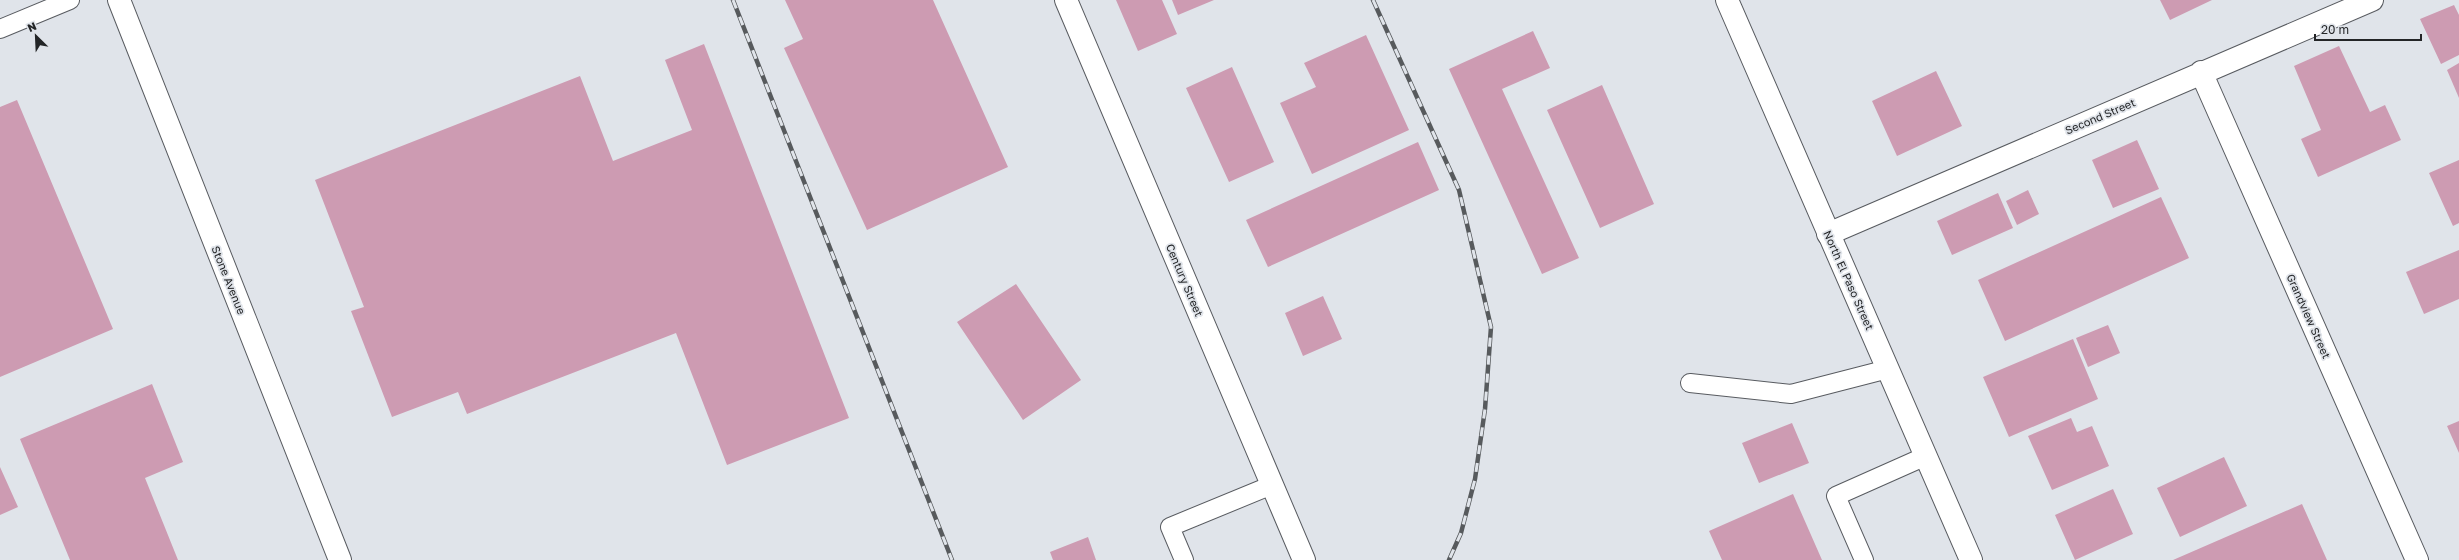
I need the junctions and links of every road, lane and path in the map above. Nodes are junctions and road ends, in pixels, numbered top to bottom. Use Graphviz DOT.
graph roads {
  1 [pos="70,0"];
  2 [pos="119,0"];
  3 [pos="1066,0"];
  4 [pos="1727,0"];
  5 [pos="2372,0"];
  6 [pos="0,29"];
  7 [pos="2201,72"];
  8 [pos="1828,234"];
  9 [pos="1888,369"];
  10 [pos="1690,383"];
  11 [pos="1926,456"];
  12 [pos="1272,484"];
  13 [pos="340,560"];
  14 [pos="1184,560"];
  15 [pos="1304,560"];
  16 [pos="1864,560"];
  17 [pos="1972,560"];
  18 [pos="2418,560"];
  1 -- 6 [label="lane"];
  2 -- 13 [label="street, Stone Avenue"];
  3 -- 12 [label="street, Century Street"];
  4 -- 8 [label="street, North El Paso Street"];
  5 -- 7 [label="street, Second Street"];
  7 -- 8 [label="street, Second Street"];
  7 -- 18 [label="street, Grandview Street"];
  8 -- 9 [label="street, North El Paso Street"];
  9 -- 10 [label="lane"];
  9 -- 11 [label="street, North El Paso Street"];
  11 -- 16 [label="lane"];
  11 -- 17 [label="street, North El Paso Street"];
  12 -- 14 [label="lane"];
  12 -- 15 [label="street, Century Street"];
}
